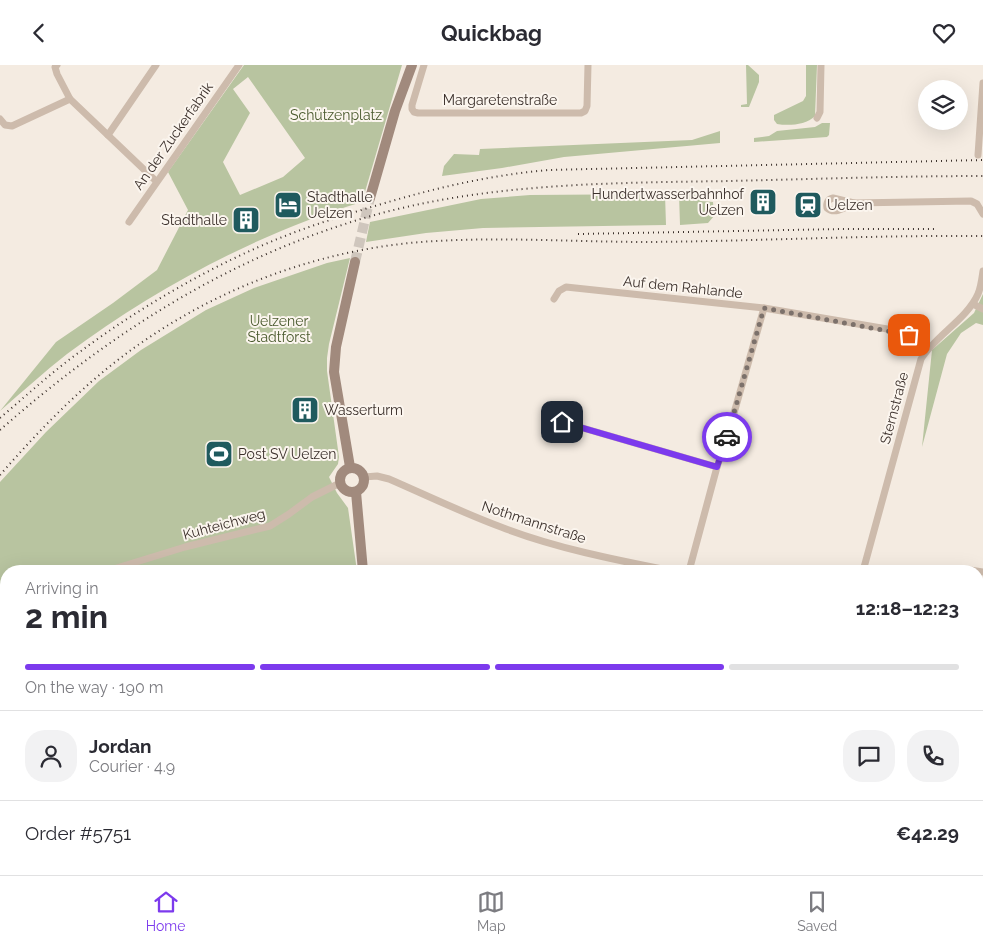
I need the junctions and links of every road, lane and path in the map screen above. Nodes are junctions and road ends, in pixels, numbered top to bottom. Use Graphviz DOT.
graph roads {
  1 [pos="156,65"];
  2 [pos="239,65"];
  3 [pos="412,65"];
  4 [pos="424,65"];
  5 [pos="588,65"];
  6 [pos="821,65"];
  7 [pos="56,66"];
  8 [pos="983,83"];
  9 [pos="70,99"];
  10 [pos="817,118"];
  11 [pos="0,119"];
  12 [pos="108,135"];
  13 [pos="978,155"];
  14 [pos="156,181"];
  15 [pos="370,198"];
  16 [pos="854,203"];
  17 [pos="982,212"];
  18 [pos="129,222"];
  19 [pos="355,262"];
  20 [pos="983,271"];
  21 [pos="554,299"];
  22 [pos="973,304"];
  23 [pos="764,308"];
  24 [pos="983,309"];
  25 [pos="929,346"];
  26 [pos="562,422"];
  27 [pos="350,467"];
  28 [pos="717,467"];
  29 [pos="364,477"];
  30 [pos="340,483"];
  31 [pos="356,492"];
  32 [pos="127,565"];
  33 [pos="362,565"];
  34 [pos="640,565"];
  35 [pos="691,565"];
  36 [pos="865,565"];
  1 -- 12 [label="street"];
  2 -- 14 [label="street, An der Zuckerfabrik"];
  3 -- 15 [label="main road"];
  4 -- 5 [label="street, Margaretenstraße"];
  6 -- 10 [label="street"];
  7 -- 9 [label="street"];
  8 -- 13 [label="street"];
  9 -- 11 [label="street"];
  9 -- 12 [label="street"];
  12 -- 14 [label="street"];
  14 -- 18 [label="street, An der Zuckerfabrik"];
  16 -- 17 [label="street"];
  19 -- 27 [label="main road"];
  20 -- 22 [label="street, Sternstraße"];
  21 -- 23 [label="street, Auf dem Rahlande"];
  22 -- 24 [label="street"];
  22 -- 25 [label="street, Sternstraße"];
  23 -- 25 [label="street, Auf dem Rahlande"];
  23 -- 28 [label="street"];
  25 -- 36 [label="street, Sternstraße"];
  26 -- 28 [label="street"];
  27 -- 29 [label="main road"];
  27 -- 30 [label="main road"];
  28 -- 35 [label="street"];
  29 -- 31 [label="main road"];
  29 -- 34 [label="street, Nothmannstraße"];
  30 -- 31 [label="main road"];
  30 -- 32 [label="street, Kuhteichweg"];
  31 -- 33 [label="main road"];
}
